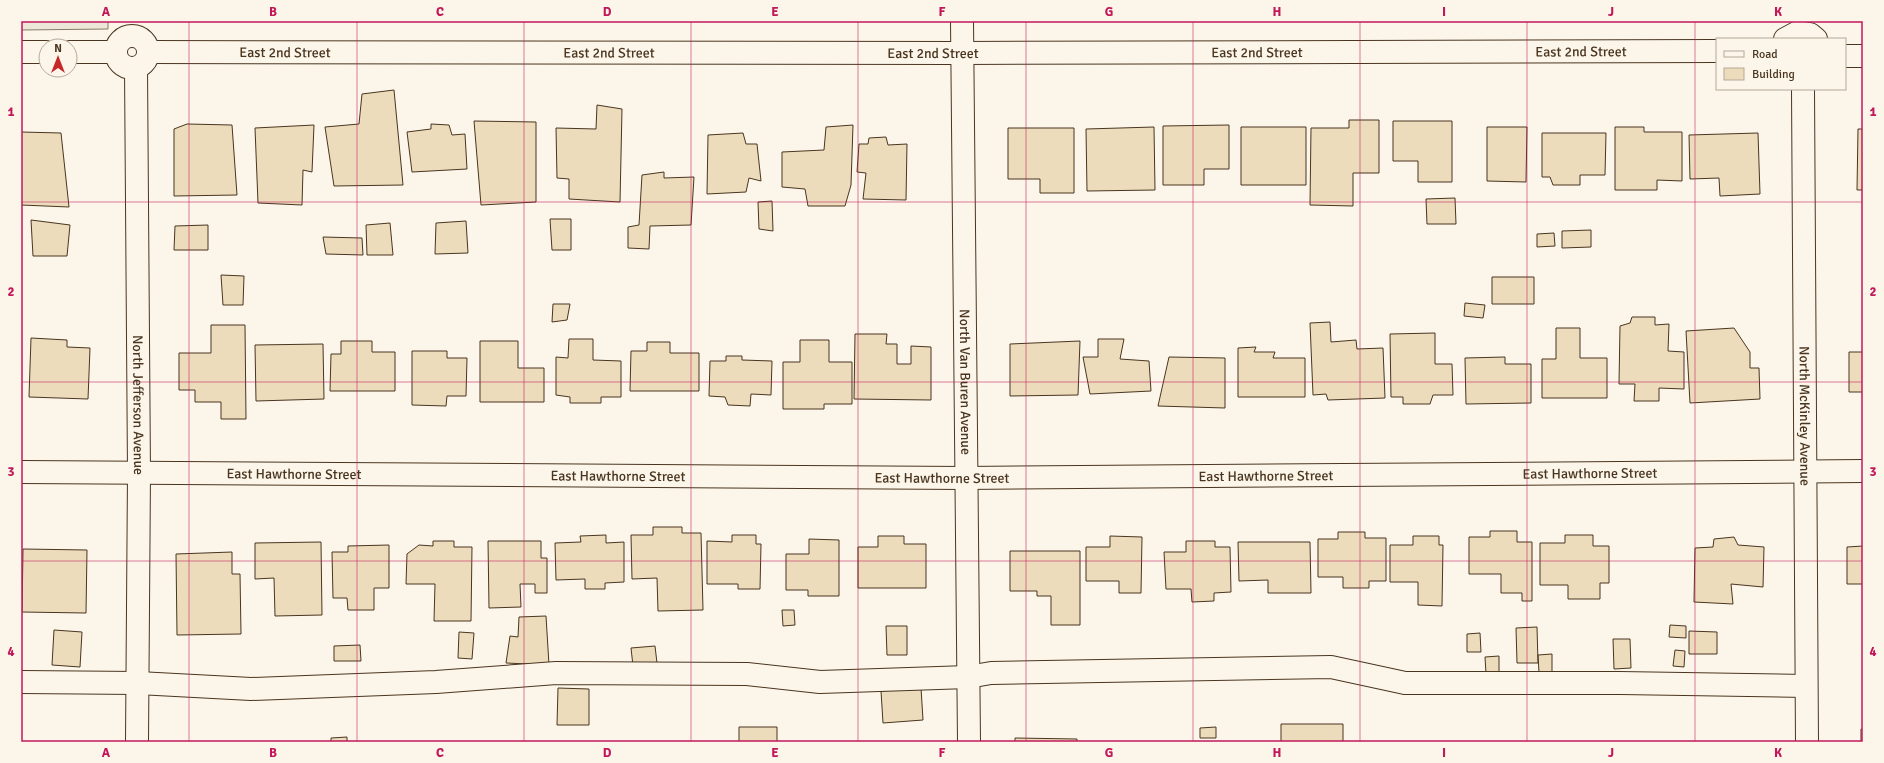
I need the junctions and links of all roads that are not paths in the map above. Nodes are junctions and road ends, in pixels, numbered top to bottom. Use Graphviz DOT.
graph roads {
  1 [pos="962,21"];
  2 [pos="139,44"];
  3 [pos="1716,51"];
  4 [pos="21,52"];
  5 [pos="38,52"];
  6 [pos="78,52"];
  7 [pos="962,53"];
  8 [pos="1846,56"];
  9 [pos="1863,56"];
  10 [pos="1803,90"];
  11 [pos="1805,471"];
  12 [pos="1863,471"];
  13 [pos="21,472"];
  14 [pos="139,473"];
  15 [pos="965,478"];
  16 [pos="968,677"];
  17 [pos="21,682"];
  18 [pos="138,683"];
  19 [pos="1806,686"];
  20 [pos="137,742"];
  21 [pos="969,742"];
  22 [pos="1807,742"];
  1 -- 7 [label="street, North Van Buren Avenue"];
  2 -- 6 [label="street"];
  2 -- 7 [label="street, East 2nd Street"];
  2 -- 14 [label="street, North Jefferson Avenue"];
  3 -- 7 [label="street, East 2nd Street"];
  4 -- 5 [label="street"];
  7 -- 15 [label="street, North Van Buren Avenue"];
  8 -- 9 [label="street"];
  10 -- 11 [label="street, North McKinley Avenue"];
  11 -- 12 [label="street, East Hawthorne Street"];
  11 -- 15 [label="street, East Hawthorne Street"];
  11 -- 19 [label="street, North McKinley Avenue"];
  13 -- 14 [label="street, East Hawthorne Street"];
  14 -- 15 [label="street, East Hawthorne Street"];
  14 -- 18 [label="street, North Jefferson Avenue"];
  15 -- 16 [label="street, North Van Buren Avenue"];
  16 -- 18 [label="street"];
  16 -- 19 [label="street"];
  16 -- 21 [label="street, North Van Buren Avenue"];
  17 -- 18 [label="street"];
  18 -- 20 [label="street, North Jefferson Avenue"];
  19 -- 22 [label="street, North McKinley Avenue"];
}
